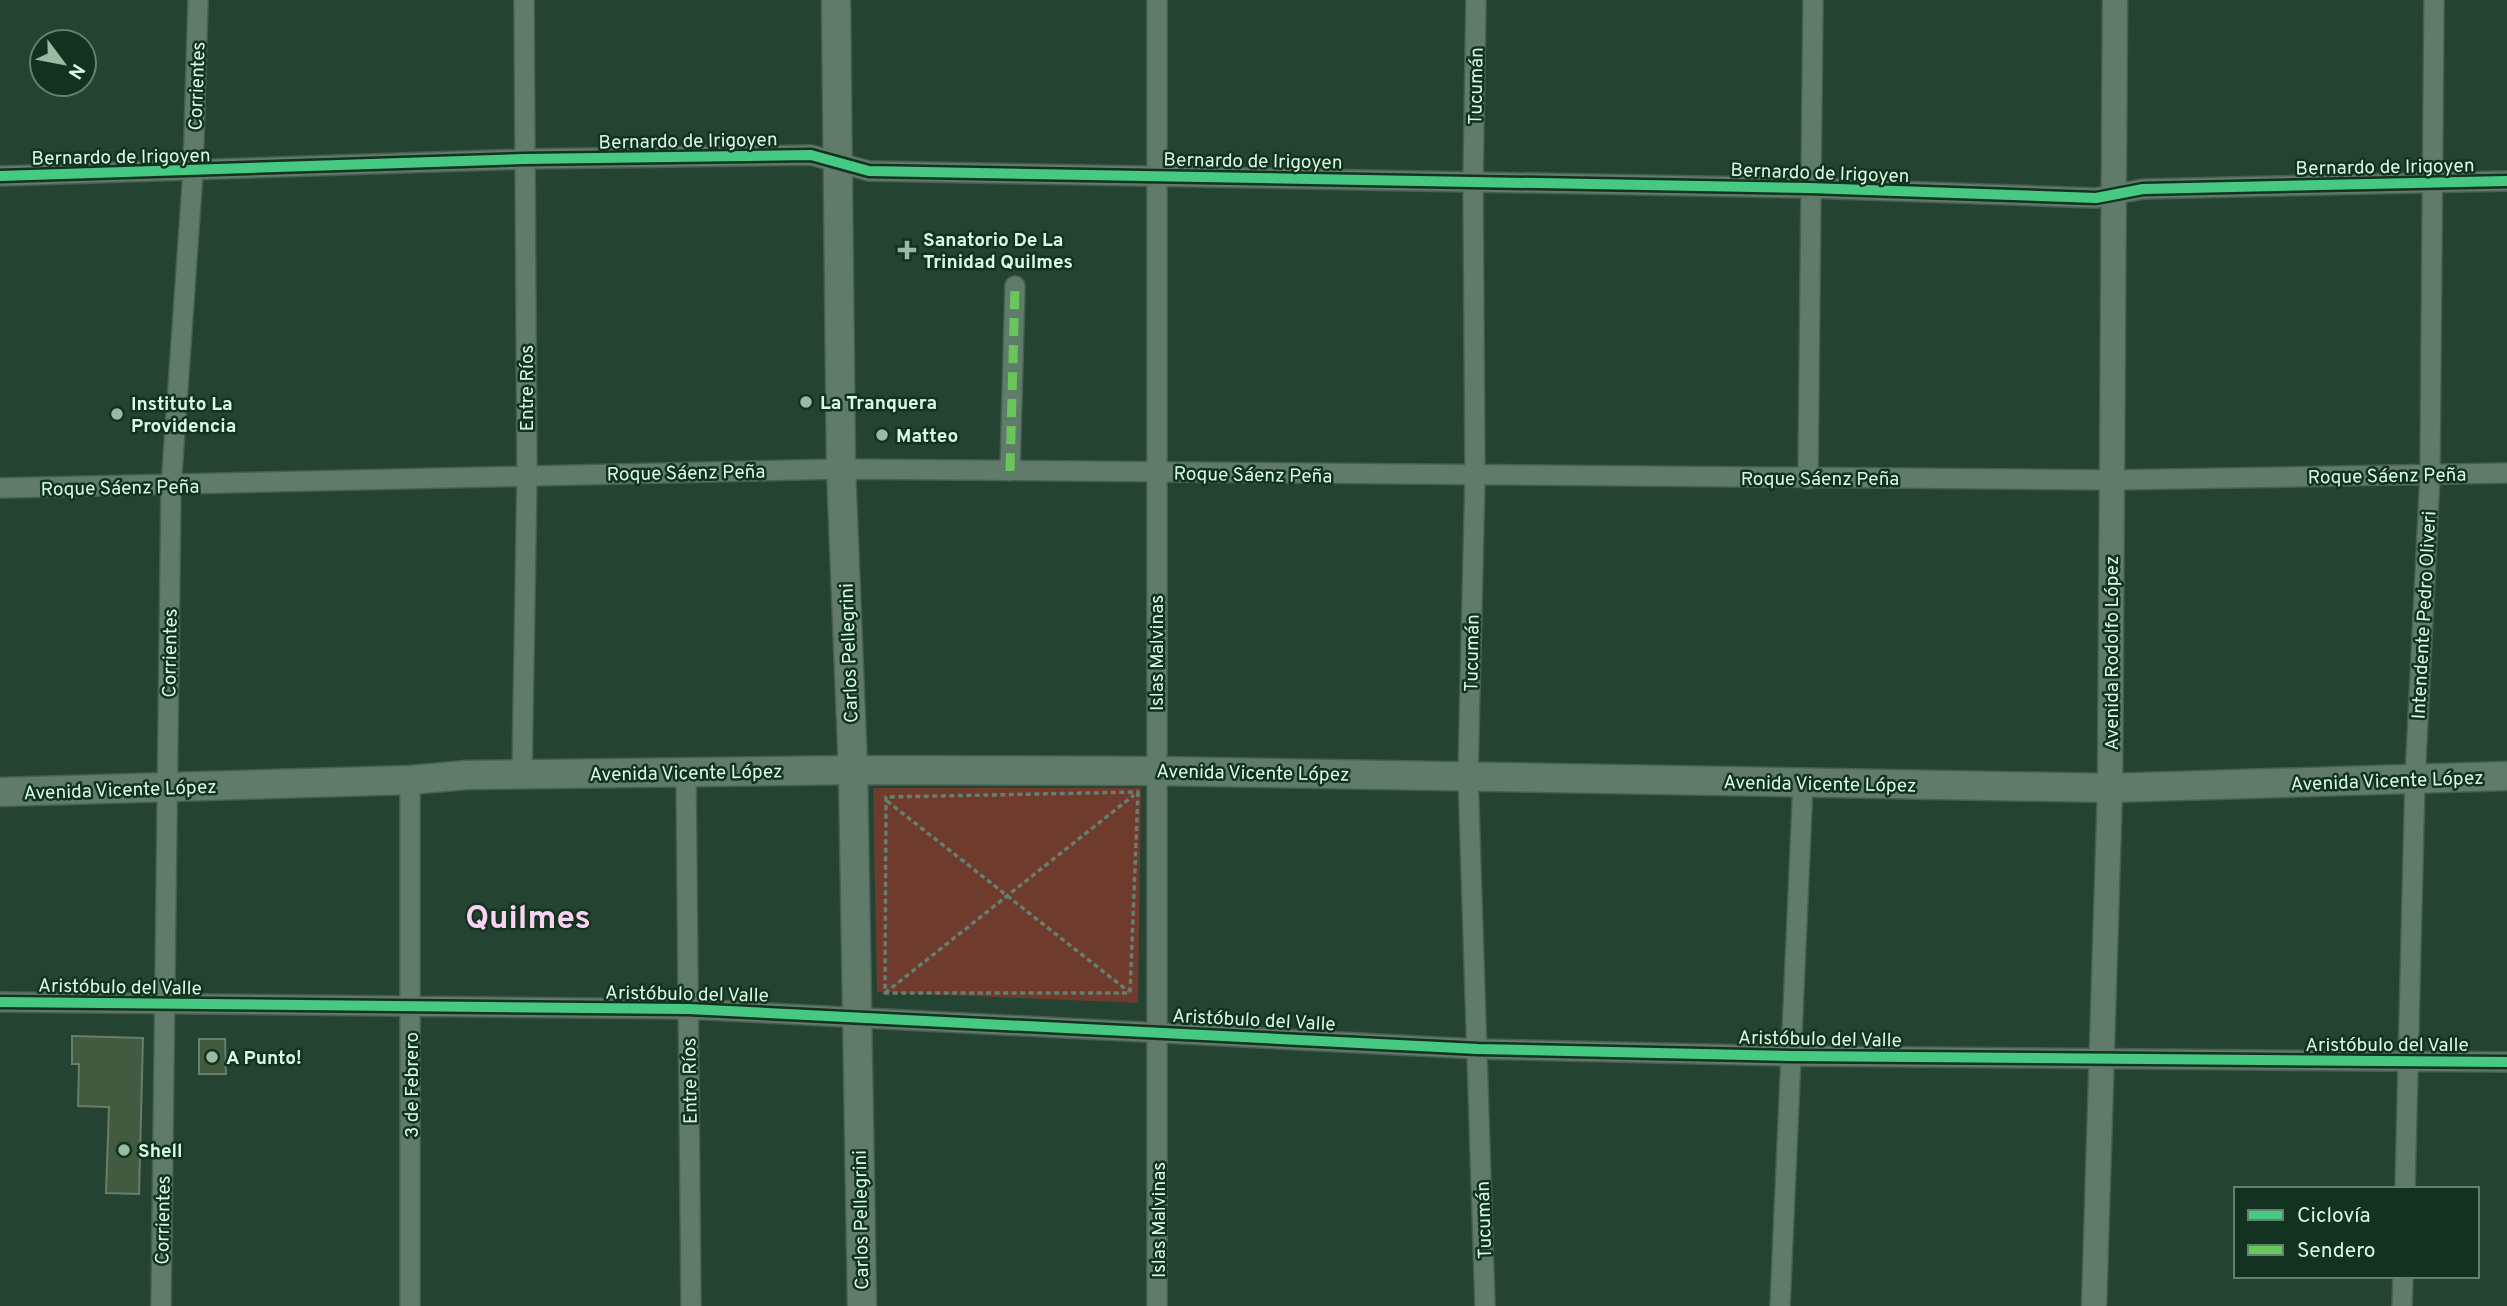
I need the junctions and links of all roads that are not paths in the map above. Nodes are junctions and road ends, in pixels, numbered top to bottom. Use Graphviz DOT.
graph roads {
  1 [pos="198,0"];
  2 [pos="524,0"];
  3 [pos="835,0"];
  4 [pos="1157,0"];
  5 [pos="1476,0"];
  6 [pos="1813,0"];
  7 [pos="2115,0"];
  8 [pos="2434,0"];
  9 [pos="524,159"];
  10 [pos="836,161"];
  11 [pos="193,172"];
  12 [pos="0,176"];
  13 [pos="1156,176"];
  14 [pos="2507,181"];
  15 [pos="2431,182"];
  16 [pos="1473,183"];
  17 [pos="1809,188"];
  18 [pos="2113,196"];
  19 [pos="1015,286"];
  20 [pos="841,469"];
  21 [pos="1010,471"];
  22 [pos="1155,472"];
  23 [pos="2507,472"];
  24 [pos="527,475"];
  25 [pos="2430,475"];
  26 [pos="1475,476"];
  27 [pos="1808,479"];
  28 [pos="2112,480"];
  29 [pos="171,486"];
  30 [pos="0,488"];
  31 [pos="853,770"];
  32 [pos="686,771"];
  33 [pos="1468,775"];
  34 [pos="522,776"];
  35 [pos="2507,776"];
  36 [pos="2415,779"];
  37 [pos="410,780"];
  38 [pos="1147,781"];
  39 [pos="1803,783"];
  40 [pos="167,787"];
  41 [pos="2110,788"];
  42 [pos="0,792"];
  43 [pos="0,1002"];
  44 [pos="165,1004"];
  45 [pos="412,1007"];
  46 [pos="688,1009"];
  47 [pos="857,1016"];
  48 [pos="1159,1032"];
  49 [pos="1478,1049"];
  50 [pos="1792,1056"];
  51 [pos="2102,1059"];
  52 [pos="2407,1062"];
  53 [pos="2507,1062"];
  54 [pos="2405,1187"];
  55 [pos="2403,1278"];
  56 [pos="161,1306"];
  57 [pos="410,1306"];
  58 [pos="691,1306"];
  59 [pos="862,1306"];
  60 [pos="1157,1306"];
  61 [pos="1485,1306"];
  62 [pos="1780,1306"];
  63 [pos="2094,1306"];
  64 [pos="2402,1306"];
  1 -- 11 [label="street, Corrientes"];
  2 -- 9 [label="street, Entre Ríos"];
  3 -- 10 [label="main road, Carlos Pellegrini"];
  4 -- 13 [label="street, Islas Malvinas"];
  5 -- 16 [label="street, Tucumán"];
  6 -- 17 [label="street"];
  7 -- 18 [label="street, Avenida Rodolfo López"];
  8 -- 15 [label="street, Intendente Pedro Oliveri"];
  9 -- 10 [label="street, Bernardo de Irigoyen"];
  9 -- 11 [label="street, Bernardo de Irigoyen"];
  9 -- 24 [label="street, Entre Ríos"];
  10 -- 13 [label="street, Bernardo de Irigoyen"];
  10 -- 20 [label="main road, Carlos Pellegrini"];
  11 -- 12 [label="street, Bernardo de Irigoyen"];
  11 -- 29 [label="street, Corrientes"];
  13 -- 16 [label="street, Bernardo de Irigoyen"];
  13 -- 22 [label="street, Islas Malvinas"];
  14 -- 15 [label="street, Bernardo de Irigoyen"];
  15 -- 18 [label="street, Bernardo de Irigoyen"];
  15 -- 25 [label="street, Intendente Pedro Oliveri"];
  16 -- 17 [label="street, Bernardo de Irigoyen"];
  16 -- 26 [label="street, Tucumán"];
  17 -- 18 [label="street, Bernardo de Irigoyen"];
  17 -- 27 [label="street"];
  18 -- 28 [label="street, Avenida Rodolfo López"];
  19 -- 21 [label="street"];
  20 -- 21 [label="street, Roque Sáenz Peña"];
  20 -- 24 [label="street, Roque Sáenz Peña"];
  20 -- 31 [label="main road, Carlos Pellegrini"];
  21 -- 22 [label="street, Roque Sáenz Peña"];
  22 -- 26 [label="street, Roque Sáenz Peña"];
  22 -- 38 [label="street, Islas Malvinas"];
  23 -- 25 [label="street, Roque Sáenz Peña"];
  24 -- 29 [label="street, Roque Sáenz Peña"];
  24 -- 34 [label="street, Entre Ríos"];
  25 -- 28 [label="street, Roque Sáenz Peña"];
  25 -- 36 [label="street, Intendente Pedro Oliveri"];
  26 -- 27 [label="street, Roque Sáenz Peña"];
  26 -- 33 [label="street, Tucumán"];
  27 -- 28 [label="street, Roque Sáenz Peña"];
  28 -- 41 [label="street, Avenida Rodolfo López"];
  29 -- 30 [label="street, Roque Sáenz Peña"];
  29 -- 40 [label="street, Corrientes"];
  31 -- 32 [label="main road, Avenida Vicente López"];
  31 -- 38 [label="main road, Avenida Vicente López"];
  31 -- 47 [label="main road, Carlos Pellegrini"];
  32 -- 34 [label="main road, Avenida Vicente López"];
  32 -- 46 [label="street, Entre Ríos"];
  33 -- 38 [label="main road, Avenida Vicente López"];
  33 -- 39 [label="main road, Avenida Vicente López"];
  33 -- 49 [label="street, Tucumán"];
  34 -- 37 [label="main road, Avenida Vicente López"];
  35 -- 36 [label="main road, Avenida Vicente López"];
  36 -- 41 [label="main road, Avenida Vicente López"];
  36 -- 52 [label="street, Intendente Pedro Oliveri"];
  37 -- 40 [label="main road, Avenida Vicente López"];
  37 -- 45 [label="street, 3 de Febrero"];
  38 -- 48 [label="street, Islas Malvinas"];
  39 -- 41 [label="main road, Avenida Vicente López"];
  39 -- 50 [label="street"];
  40 -- 42 [label="main road, Avenida Vicente López"];
  40 -- 44 [label="street, Corrientes"];
  41 -- 51 [label="street, Avenida Rodolfo López"];
  43 -- 44 [label="street, Aristóbulo del Valle"];
  44 -- 45 [label="street, Aristóbulo del Valle"];
  44 -- 56 [label="street, Corrientes"];
  45 -- 46 [label="street, Aristóbulo del Valle"];
  45 -- 57 [label="street, 3 de Febrero"];
  46 -- 47 [label="street, Aristóbulo del Valle"];
  46 -- 58 [label="street, Entre Ríos"];
  47 -- 48 [label="street, Aristóbulo del Valle"];
  47 -- 59 [label="main road, Carlos Pellegrini"];
  48 -- 49 [label="street, Aristóbulo del Valle"];
  48 -- 60 [label="street, Islas Malvinas"];
  49 -- 50 [label="street, Aristóbulo del Valle"];
  49 -- 61 [label="street, Tucumán"];
  50 -- 51 [label="street, Aristóbulo del Valle"];
  50 -- 62 [label="street"];
  51 -- 52 [label="street, Aristóbulo del Valle"];
  51 -- 63 [label="street, Avenida Rodolfo López"];
  52 -- 53 [label="street, Aristóbulo del Valle"];
  52 -- 54 [label="street, Intendente Pedro Oliveri"];
  55 -- 64 [label="street"];
}
